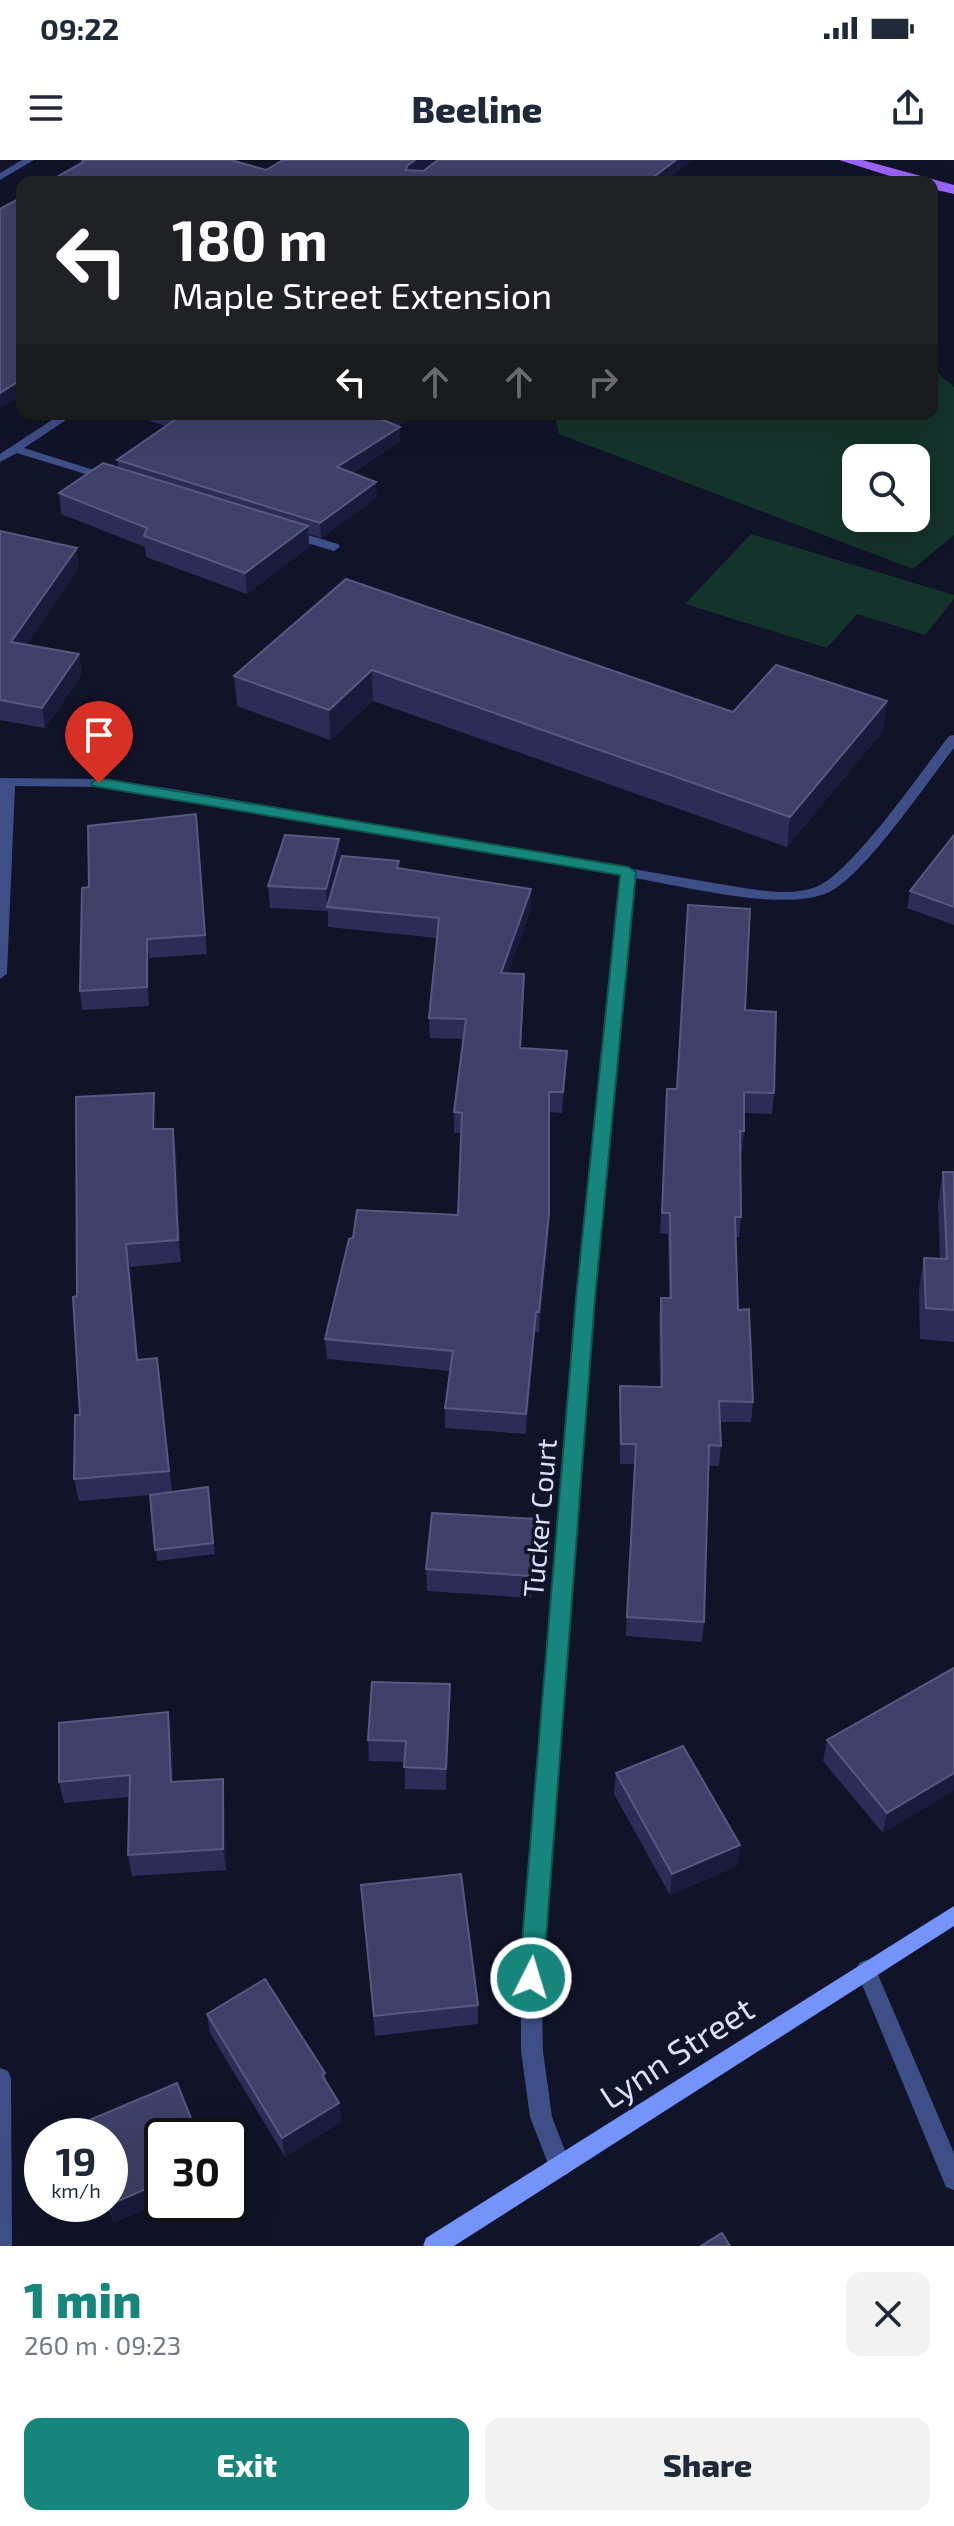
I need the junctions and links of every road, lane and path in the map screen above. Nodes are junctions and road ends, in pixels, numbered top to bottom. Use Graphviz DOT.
graph roads {
  1 [pos="29,160"];
  2 [pos="846,160"];
  3 [pos="904,176"];
  4 [pos="0,177"];
  5 [pos="60,420"];
  6 [pos="15,449"];
  7 [pos="0,459"];
  8 [pos="121,482"];
  9 [pos="274,529"];
  10 [pos="334,547"];
  11 [pos="954,739"];
  12 [pos="4,782"];
  13 [pos="628,872"];
  14 [pos="0,974"];
  15 [pos="954,1915"];
  16 [pos="866,1970"];
  17 [pos="0,2078"];
  18 [pos="560,2166"];
  19 [pos="954,2179"];
  20 [pos="1,2246"];
  21 [pos="434,2246"];
  1 -- 4 [label="street"];
  2 -- 3 [label="main road"];
  5 -- 6 [label="street"];
  6 -- 7 [label="street"];
  6 -- 8 [label="street"];
  9 -- 10 [label="street"];
  11 -- 13 [label="street"];
  12 -- 13 [label="street"];
  12 -- 14 [label="street"];
  13 -- 18 [label="street, Tucker Court"];
  15 -- 16 [label="main road, Lynn Street"];
  16 -- 18 [label="main road, Lynn Street"];
  16 -- 19 [label="street"];
  17 -- 20 [label="street"];
  18 -- 21 [label="main road, Lynn Street"];
}
